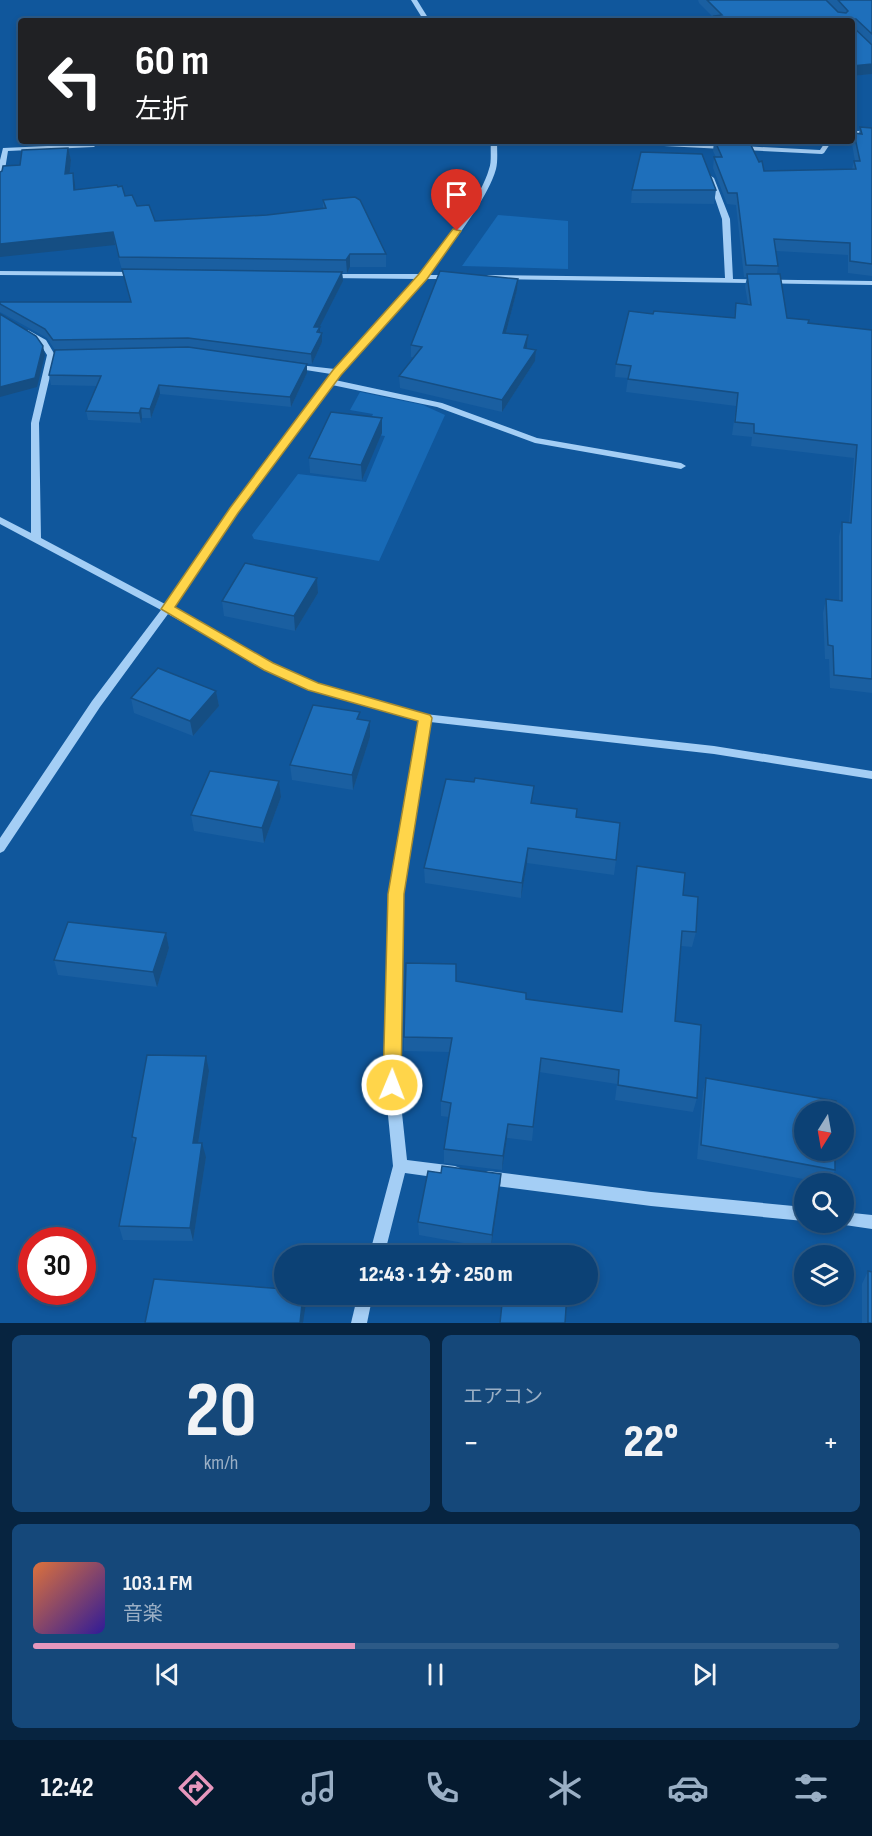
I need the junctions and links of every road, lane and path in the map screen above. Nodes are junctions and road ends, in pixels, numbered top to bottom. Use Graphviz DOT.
graph roads {
  1 [pos="414,0"];
  2 [pos="425,18"];
  3 [pos="872,131"];
  4 [pos="855,134"];
  5 [pos="494,144"];
  6 [pos="652,144"];
  7 [pos="827,144"];
  8 [pos="92,146"];
  9 [pos="699,147"];
  10 [pos="703,158"];
  11 [pos="707,169"];
  12 [pos="0,182"];
  13 [pos="0,273"];
  14 [pos="141,274"];
  15 [pos="317,276"];
  16 [pos="423,277"];
  17 [pos="458,277"];
  18 [pos="481,277"];
  19 [pos="729,280"];
  20 [pos="872,283"];
  21 [pos="17,326"];
  22 [pos="51,355"];
  23 [pos="63,355"];
  24 [pos="280,364"];
  25 [pos="337,372"];
  26 [pos="332,382"];
  27 [pos="681,466"];
  28 [pos="0,520"];
  29 [pos="36,538"];
  30 [pos="167,609"];
  31 [pos="425,718"];
  32 [pos="872,775"];
  33 [pos="0,848"];
  34 [pos="400,1166"];
  35 [pos="794,1213"];
  36 [pos="854,1220"];
  37 [pos="872,1222"];
  38 [pos="379,1245"];
  39 [pos="363,1305"];
  40 [pos="359,1323"];
  1 -- 2 [label="street"];
  3 -- 4 [label="street"];
  5 -- 16 [label="street"];
  6 -- 9 [label="street"];
  7 -- 9 [label="street"];
  8 -- 12 [label="street"];
  9 -- 10 [label="street"];
  11 -- 19 [label="street"];
  13 -- 14 [label="street"];
  15 -- 16 [label="street"];
  16 -- 17 [label="street"];
  16 -- 25 [label="street"];
  18 -- 19 [label="street"];
  19 -- 20 [label="street"];
  21 -- 22 [label="street"];
  22 -- 23 [label="street"];
  22 -- 29 [label="street"];
  24 -- 25 [label="street"];
  25 -- 26 [label="street"];
  26 -- 27 [label="street"];
  26 -- 30 [label="street"];
  28 -- 29 [label="street"];
  29 -- 30 [label="street"];
  30 -- 31 [label="street"];
  30 -- 33 [label="street"];
  31 -- 32 [label="street"];
  31 -- 34 [label="street"];
  34 -- 35 [label="street"];
  34 -- 38 [label="street"];
  36 -- 37 [label="street"];
  39 -- 40 [label="street"];
}
